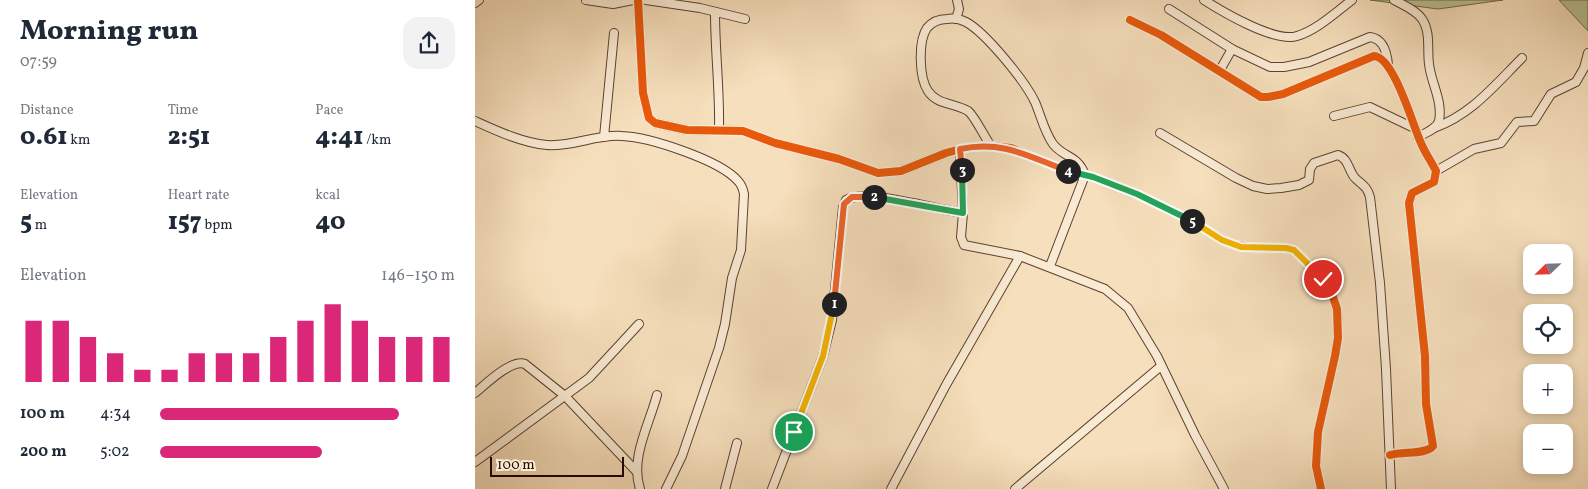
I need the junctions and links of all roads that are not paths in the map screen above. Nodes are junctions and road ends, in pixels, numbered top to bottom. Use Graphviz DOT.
graph roads {
  1 [pos="479,0"];
  2 [pos="586,0"];
  3 [pos="633,0"];
  4 [pos="638,0"];
  5 [pos="646,0"];
  6 [pos="957,0"];
  7 [pos="1204,0"];
  8 [pos="1353,0"];
  9 [pos="1393,0"];
  10 [pos="475,3"];
  11 [pos="1169,9"];
  12 [pos="715,12"];
  13 [pos="745,19"];
  14 [pos="956,19"];
  15 [pos="1130,20"];
  16 [pos="614,34"];
  17 [pos="1232,49"];
  18 [pos="1588,53"];
  19 [pos="1522,58"];
  20 [pos="1388,65"];
  21 [pos="1220,70"];
  22 [pos="1334,116"];
  23 [pos="475,121"];
  24 [pos="1434,128"];
  25 [pos="719,130"];
  26 [pos="1160,133"];
  27 [pos="1417,133"];
  28 [pos="603,137"];
  29 [pos="991,146"];
  30 [pos="960,149"];
  31 [pos="1436,171"];
  32 [pos="1085,175"];
  33 [pos="963,213"];
  34 [pos="1021,256"];
  35 [pos="1050,266"];
  36 [pos="639,324"];
  37 [pos="1161,366"];
  38 [pos="475,393"];
  39 [pos="657,395"];
  40 [pos="565,396"];
  41 [pos="737,442"];
  42 [pos="1390,455"];
  43 [pos="475,462"];
  44 [pos="636,471"];
  45 [pos="641,489"];
  46 [pos="666,489"];
  47 [pos="725,489"];
  48 [pos="772,489"];
  49 [pos="891,489"];
  50 [pos="1015,489"];
  51 [pos="1224,489"];
  52 [pos="1321,489"];
  53 [pos="1391,489"];
  1 -- 10 [label="street"];
  2 -- 3 [label="street"];
  4 -- 25 [label="street"];
  5 -- 12 [label="street"];
  6 -- 14 [label="street"];
  7 -- 8 [label="street"];
  9 -- 24 [label="street"];
  11 -- 17 [label="street"];
  12 -- 13 [label="street"];
  12 -- 25 [label="street"];
  14 -- 29 [label="street"];
  14 -- 32 [label="street"];
  15 -- 21 [label="street"];
  16 -- 28 [label="street"];
  17 -- 20 [label="street"];
  17 -- 21 [label="street"];
  18 -- 31 [label="street"];
  19 -- 24 [label="street"];
  20 -- 21 [label="street"];
  20 -- 27 [label="street"];
  22 -- 27 [label="street"];
  23 -- 28 [label="street"];
  24 -- 27 [label="street"];
  25 -- 30 [label="street"];
  26 -- 42 [label="street"];
  27 -- 31 [label="street"];
  28 -- 46 [label="street"];
  29 -- 30 [label="street"];
  29 -- 32 [label="street"];
  30 -- 33 [label="street"];
  31 -- 42 [label="street"];
  32 -- 35 [label="street"];
  32 -- 52 [label="street"];
  33 -- 34 [label="street"];
  33 -- 48 [label="street"];
  34 -- 35 [label="street"];
  34 -- 49 [label="street"];
  35 -- 37 [label="street"];
  36 -- 40 [label="street"];
  37 -- 50 [label="street"];
  37 -- 51 [label="street"];
  38 -- 40 [label="street"];
  39 -- 44 [label="street"];
  40 -- 43 [label="street"];
  40 -- 44 [label="street"];
  41 -- 47 [label="street"];
  42 -- 53 [label="street"];
  44 -- 45 [label="street"];
}
